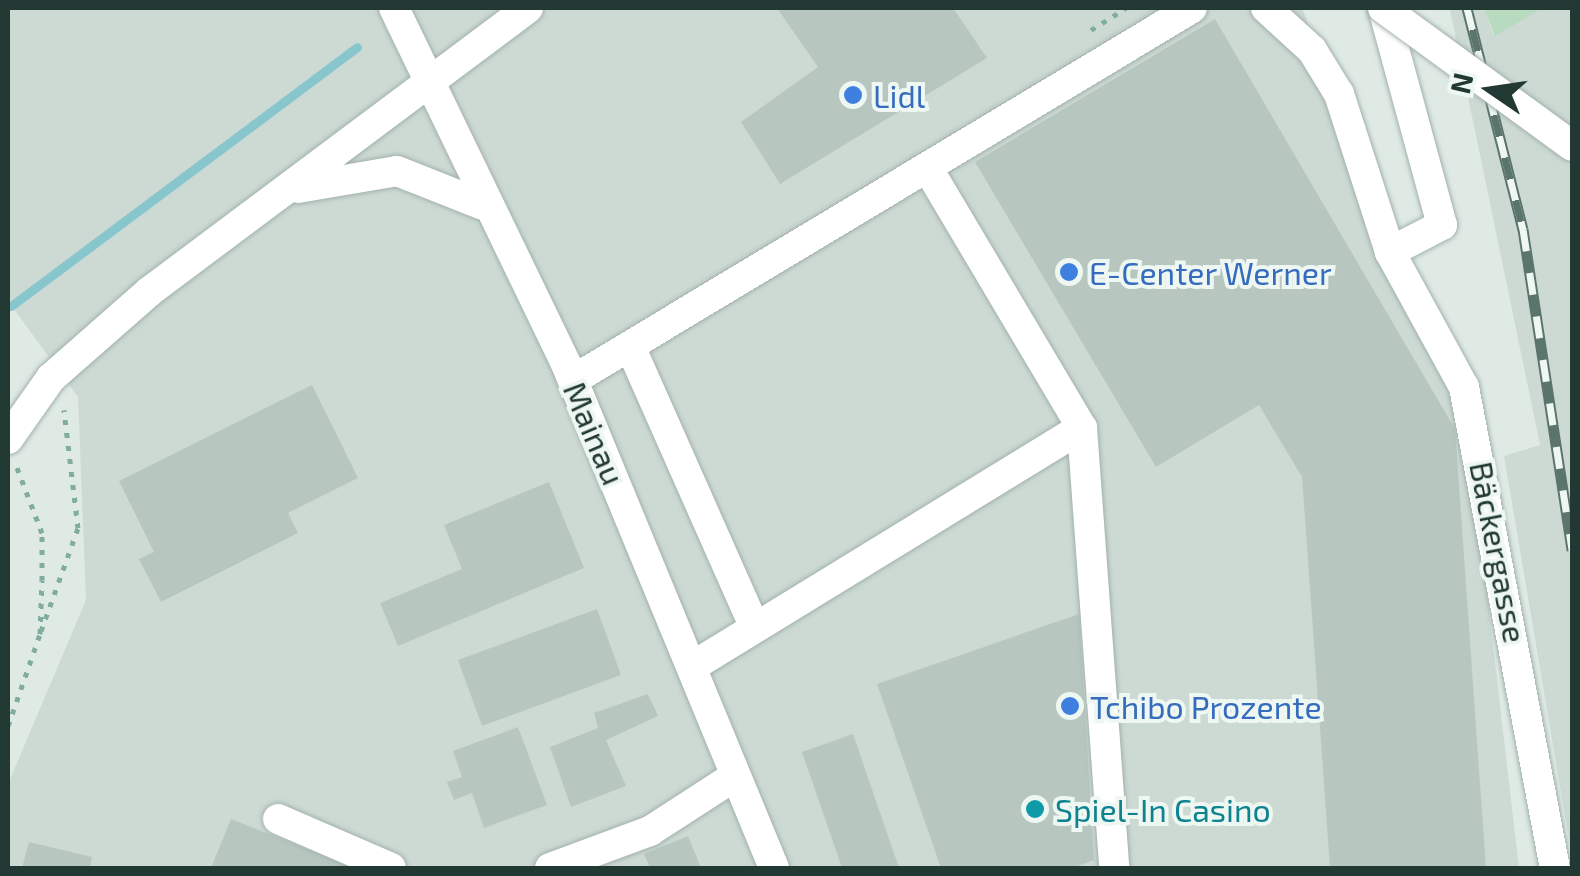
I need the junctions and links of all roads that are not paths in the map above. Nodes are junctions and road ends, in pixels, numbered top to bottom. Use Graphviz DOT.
graph roads {
  1 [pos="394,8"];
  2 [pos="528,8"];
  3 [pos="1192,8"];
  4 [pos="1266,8"];
  5 [pos="1383,8"];
  6 [pos="425,79"];
  7 [pos="1572,146"];
  8 [pos="928,168"];
  9 [pos="286,192"];
  10 [pos="482,205"];
  11 [pos="1390,252"];
  12 [pos="630,346"];
  13 [pos="573,380"];
  14 [pos="15,426"];
  15 [pos="1082,428"];
  16 [pos="754,624"];
  17 [pos="693,666"];
  18 [pos="735,776"];
  19 [pos="278,819"];
  20 [pos="391,868"];
  21 [pos="550,868"];
  22 [pos="774,868"];
  23 [pos="1114,868"];
  24 [pos="1555,868"];
  1 -- 6 [label="street, Mainau"];
  2 -- 6 [label="street"];
  3 -- 8 [label="street"];
  4 -- 11 [label="street, Bäckergasse"];
  5 -- 7 [label="street, bridge"];
  5 -- 11 [label="street"];
  6 -- 9 [label="street"];
  6 -- 10 [label="street, Mainau"];
  8 -- 12 [label="street"];
  8 -- 15 [label="street"];
  9 -- 10 [label="street"];
  9 -- 14 [label="street"];
  10 -- 13 [label="street, Mainau"];
  11 -- 24 [label="street, Bäckergasse"];
  12 -- 13 [label="street"];
  12 -- 16 [label="street"];
  13 -- 17 [label="street, Mainau"];
  15 -- 16 [label="street"];
  15 -- 23 [label="street"];
  16 -- 17 [label="street"];
  17 -- 18 [label="street, Mainau"];
  18 -- 21 [label="street"];
  18 -- 22 [label="street, Mainau"];
  19 -- 20 [label="street"];
}
